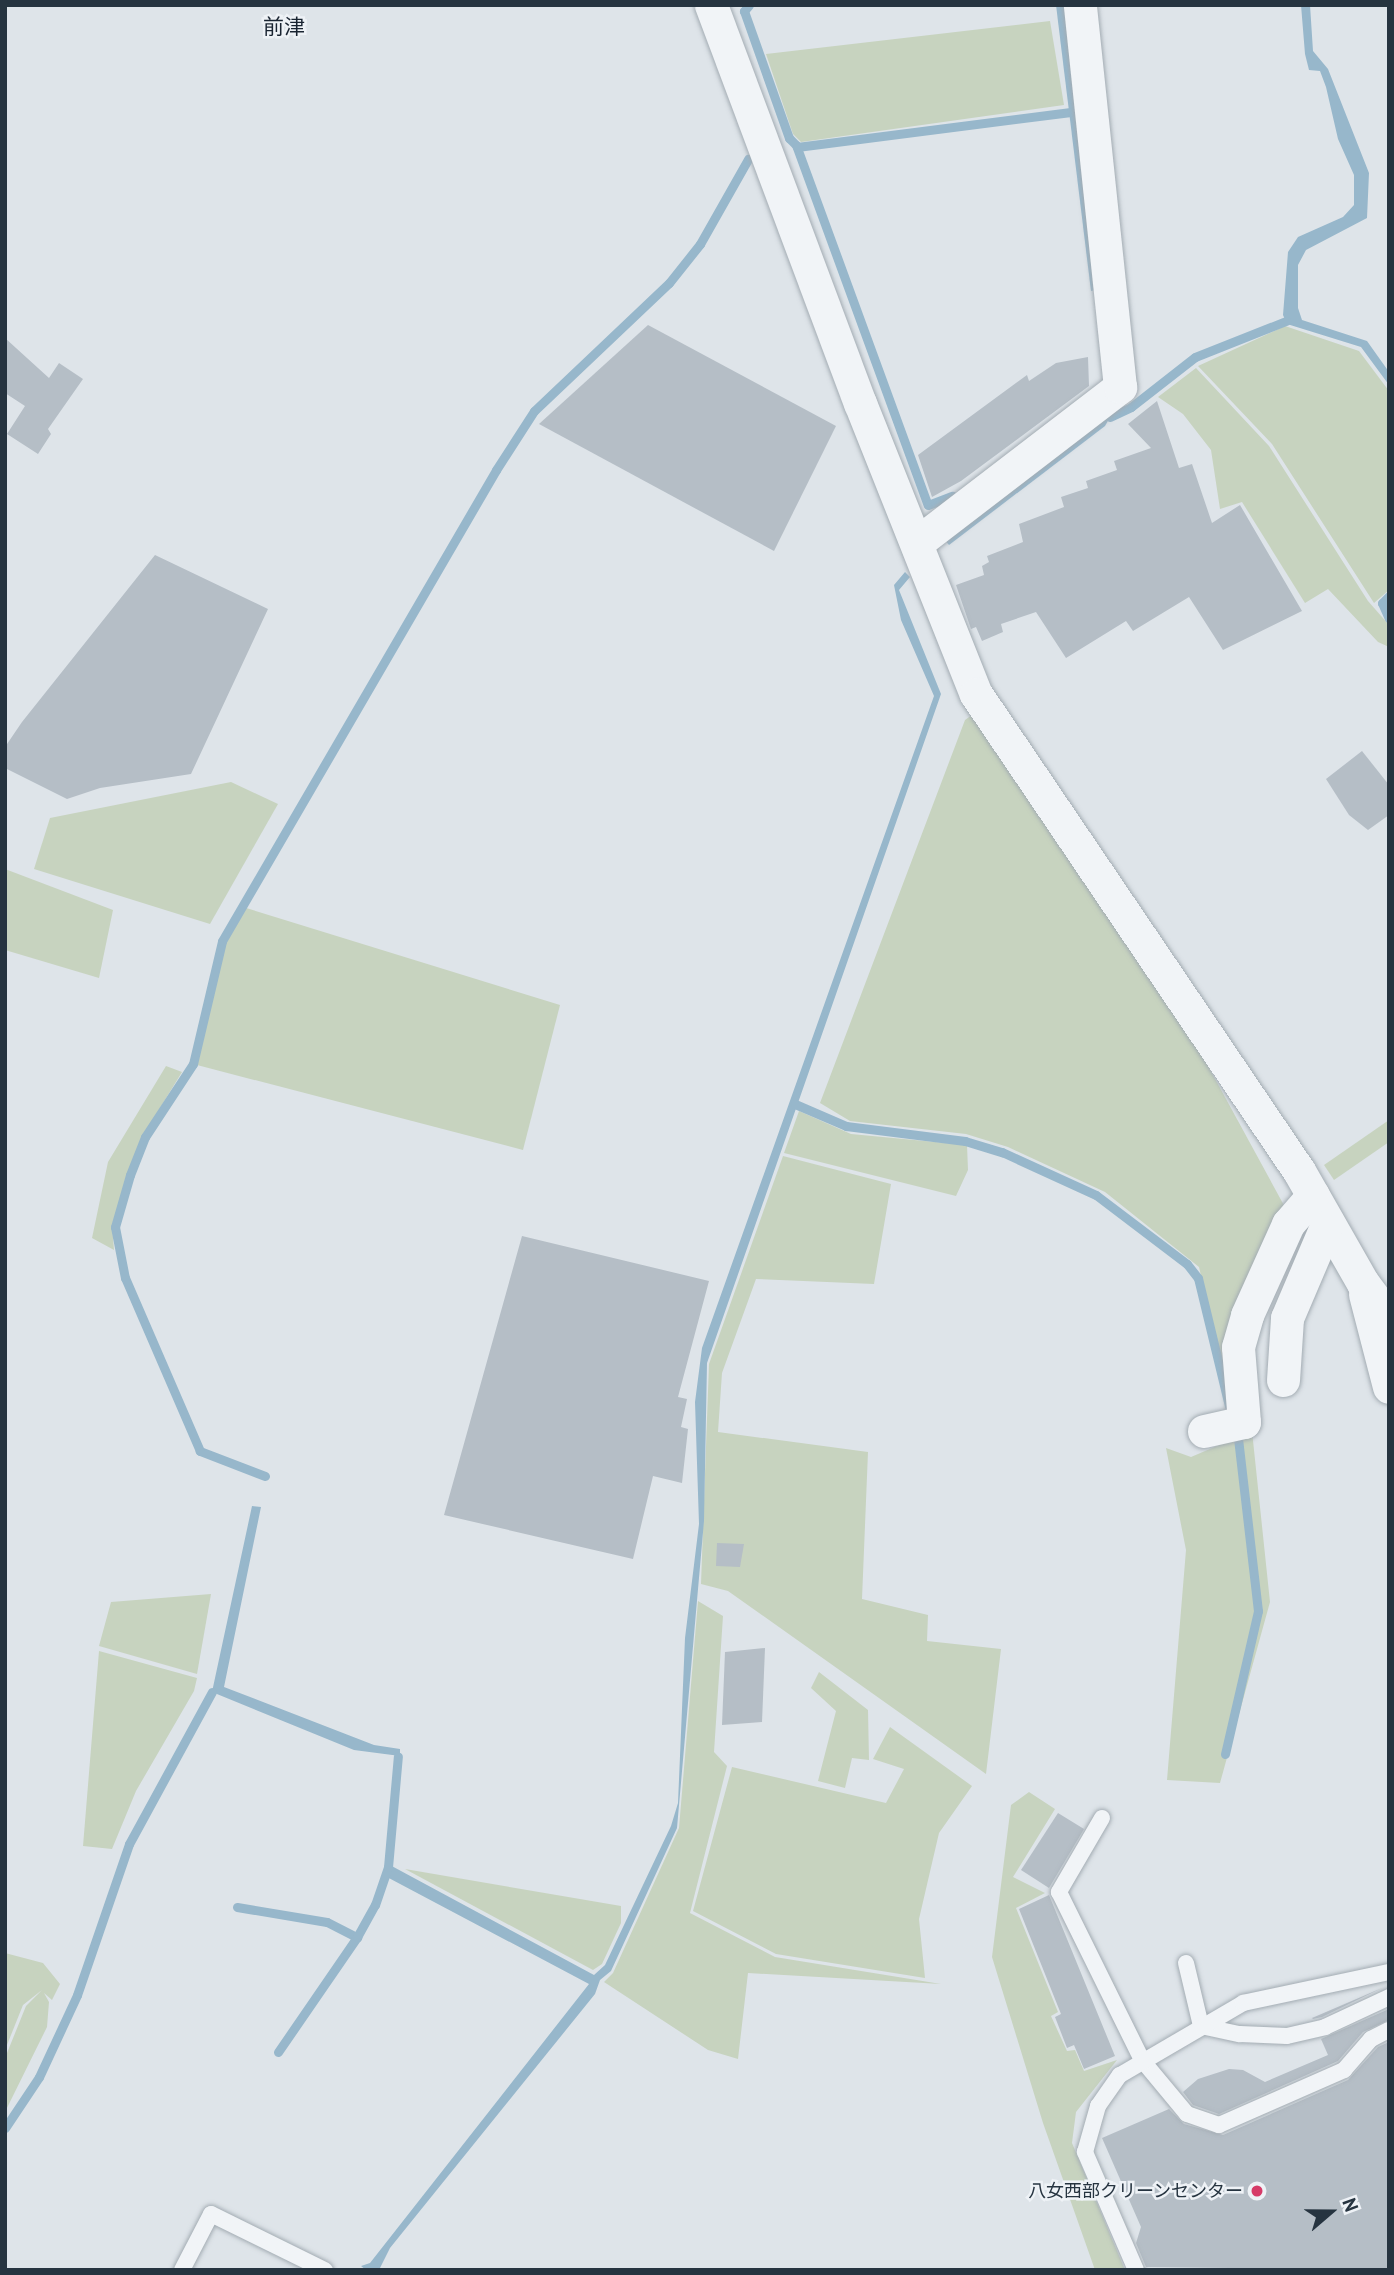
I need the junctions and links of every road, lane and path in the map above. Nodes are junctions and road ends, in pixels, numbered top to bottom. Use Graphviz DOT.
graph roads {
  1 [pos="711,5"];
  2 [pos="1080,5"];
  3 [pos="918,542"];
  4 [pos="1321,1209"];
  5 [pos="1363,1283"];
  6 [pos="1389,1318"];
  7 [pos="1283,1380"];
  8 [pos="1389,1387"];
  9 [pos="1204,1431"];
  10 [pos="1102,1818"];
  11 [pos="1186,1963"];
  12 [pos="1389,1972"];
  13 [pos="1389,1997"];
  14 [pos="1201,2026"];
  15 [pos="1389,2030"];
  16 [pos="1142,2060"];
  17 [pos="181,2270"];
  18 [pos="325,2270"];
  19 [pos="1136,2270"];
  1 -- 3 [label="street"];
  2 -- 3 [label="street"];
  3 -- 4 [label="street"];
  4 -- 5 [label="street"];
  4 -- 7 [label="street"];
  4 -- 9 [label="street"];
  5 -- 6 [label="street"];
  5 -- 8 [label="street"];
  10 -- 16 [label="lane"];
  11 -- 14 [label="lane"];
  12 -- 14 [label="lane"];
  13 -- 14 [label="lane"];
  14 -- 16 [label="lane"];
  15 -- 16 [label="lane"];
  16 -- 19 [label="lane"];
  17 -- 18 [label="lane"];
}
